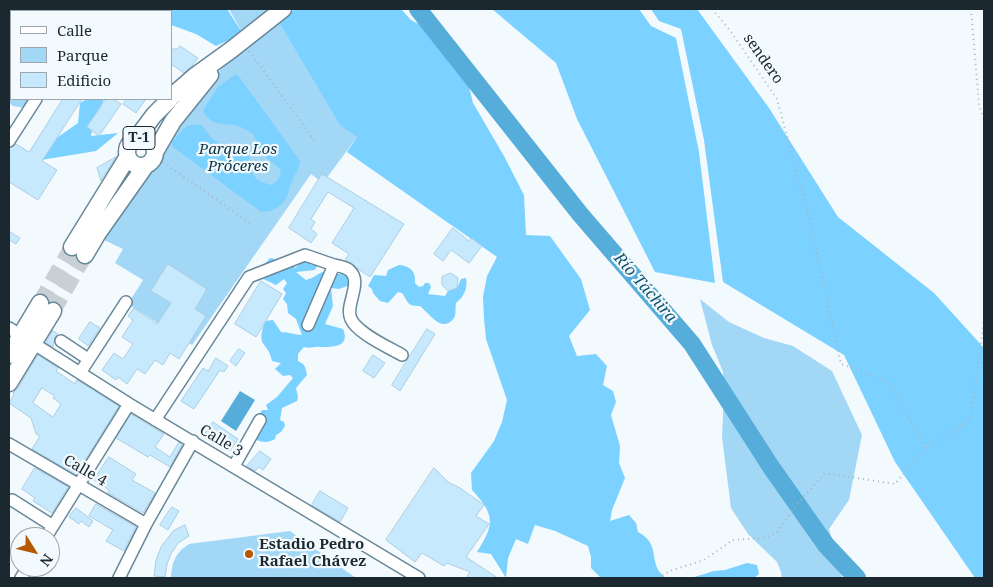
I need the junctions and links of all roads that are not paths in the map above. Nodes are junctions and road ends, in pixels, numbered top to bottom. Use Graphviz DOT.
graph roads {
  1 [pos="283,9"];
  2 [pos="239,49"];
  3 [pos="172,97"];
  4 [pos="35,100"];
  5 [pos="169,100"];
  6 [pos="136,139"];
  7 [pos="9,142"];
  8 [pos="128,158"];
  9 [pos="153,159"];
  10 [pos="334,265"];
  11 [pos="126,302"];
  12 [pos="46,307"];
  13 [pos="308,325"];
  14 [pos="21,336"];
  15 [pos="61,341"];
  16 [pos="9,355"];
  17 [pos="402,355"];
  18 [pos="88,359"];
  19 [pos="80,373"];
  20 [pos="9,383"];
  21 [pos="129,404"];
  22 [pos="156,420"];
  23 [pos="260,420"];
  24 [pos="193,441"];
  25 [pos="9,444"];
  26 [pos="234,466"];
  27 [pos="78,485"];
  28 [pos="12,500"];
  29 [pos="146,524"];
  30 [pos="53,526"];
  31 [pos="119,578"];
  32 [pos="417,578"];
  1 -- 2 [label="highway"];
  2 -- 3 [label="highway, T-1"];
  2 -- 9 [label="highway, T-1"];
  4 -- 7 [label="street"];
  5 -- 6 [label="highway, T-1"];
  6 -- 8 [label="highway, T-1"];
  6 -- 9 [label="highway, T-1"];
  8 -- 9 [label="highway, T-1"];
  8 -- 9 [label="highway, T-1"];
  10 -- 13 [label="street"];
  10 -- 17 [label="street"];
  10 -- 22 [label="street"];
  11 -- 18 [label="street"];
  12 -- 14 [label="highway"];
  14 -- 16 [label="highway"];
  14 -- 19 [label="street, Calle 3"];
  14 -- 20 [label="highway"];
  15 -- 18 [label="street"];
  18 -- 19 [label="street"];
  19 -- 21 [label="street, Calle 3"];
  21 -- 22 [label="street, Calle 3"];
  21 -- 27 [label="street"];
  22 -- 24 [label="street, Calle 3"];
  23 -- 26 [label="street"];
  24 -- 26 [label="street, Calle 3"];
  24 -- 29 [label="street"];
  25 -- 27 [label="street, Calle 4"];
  26 -- 32 [label="street, Calle 3"];
  27 -- 29 [label="street, Calle 4"];
  27 -- 30 [label="street"];
  28 -- 30 [label="street"];
  29 -- 31 [label="street"];
}
